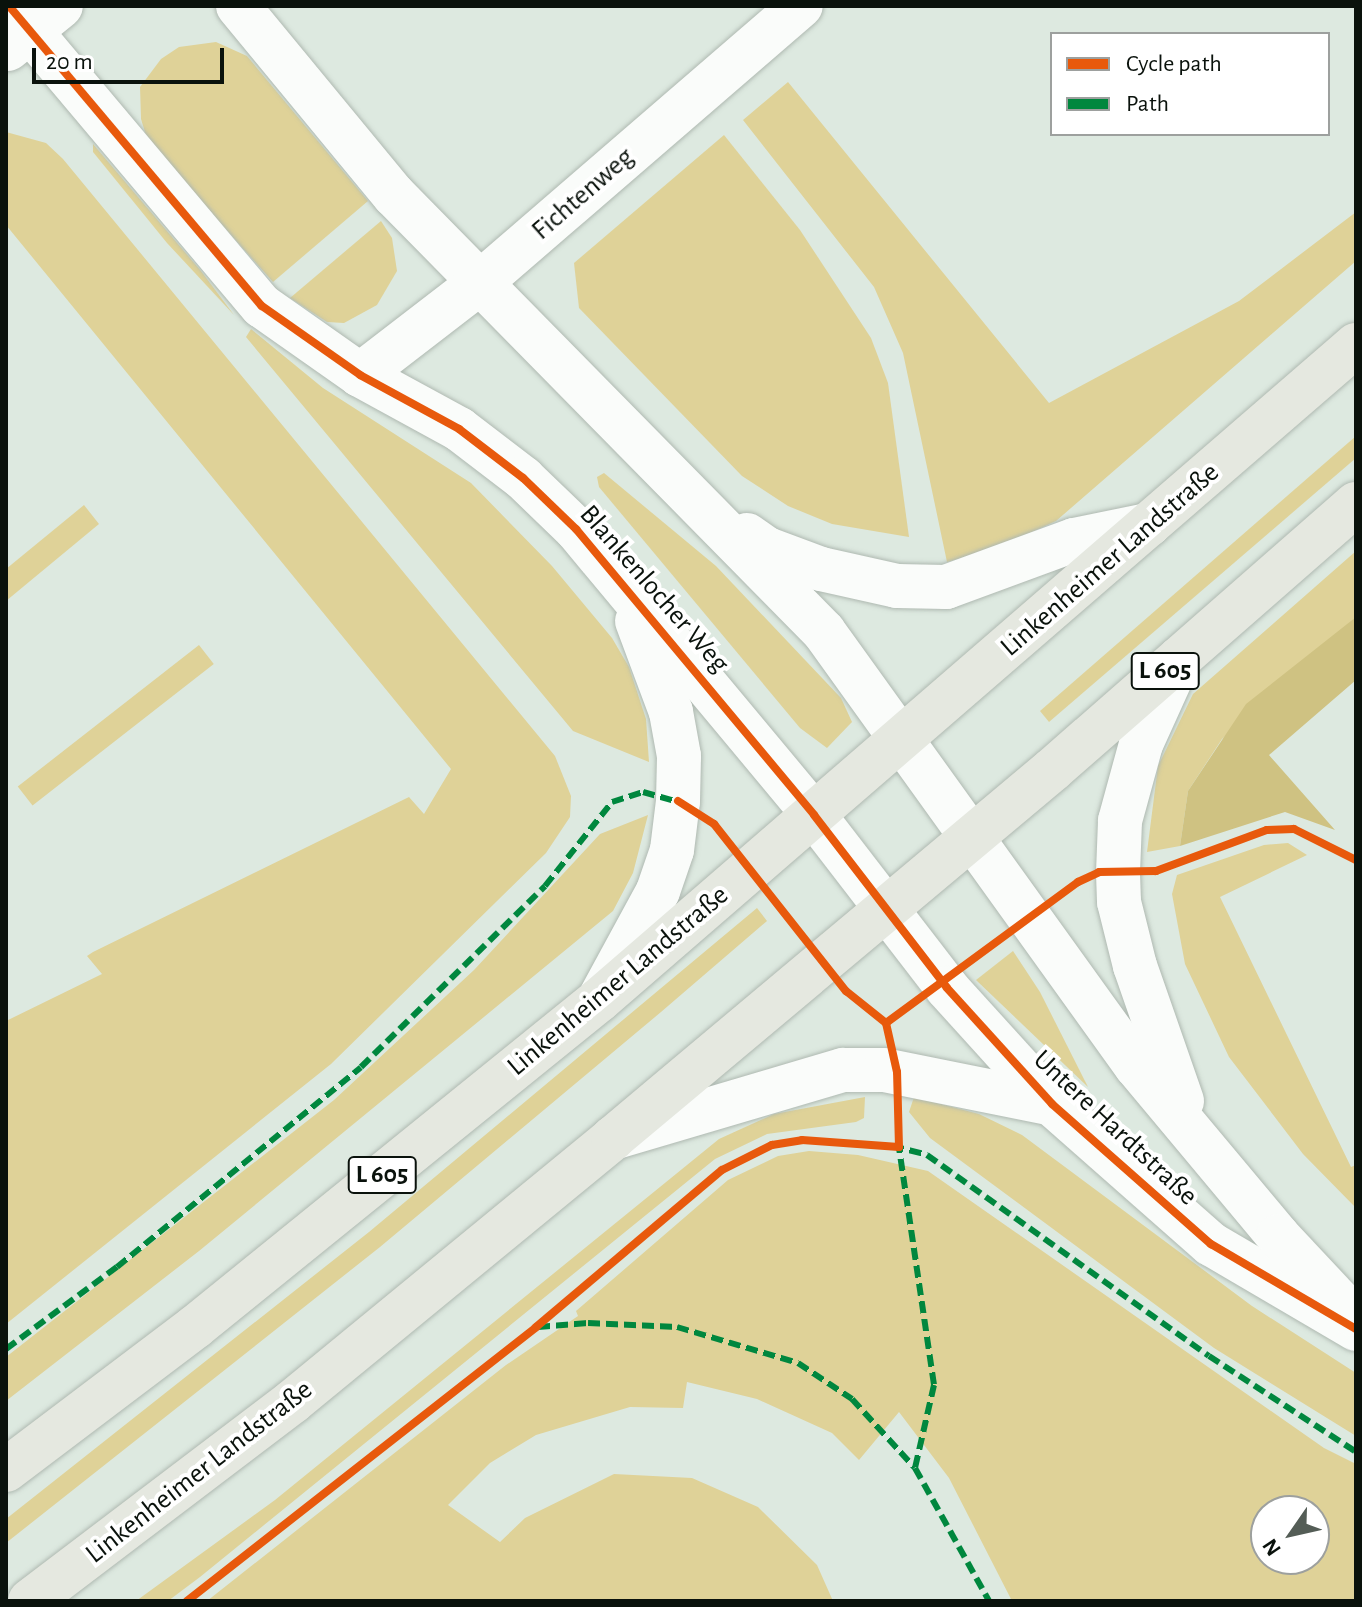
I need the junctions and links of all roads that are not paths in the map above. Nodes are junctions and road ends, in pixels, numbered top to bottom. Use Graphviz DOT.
graph roads {
  1 [pos="238,6"];
  2 [pos="801,6"];
  3 [pos="26,23"];
  4 [pos="482,281"];
  5 [pos="1356,345"];
  6 [pos="360,375"];
  7 [pos="1356,504"];
  8 [pos="703,505"];
  9 [pos="1148,525"];
  10 [pos="607,566"];
  11 [pos="1180,658"];
  12 [pos="903,739"];
  13 [pos="814,815"];
  14 [pos="974,836"];
  15 [pos="887,910"];
  16 [pos="599,1000"];
  17 [pos="1052,1104"];
  18 [pos="1196,1137"];
  19 [pos="613,1138"];
  20 [pos="1356,1319"];
  21 [pos="1356,1329"];
  22 [pos="6,1470"];
  23 [pos="30,1601"];
  1 -- 4 [label="street"];
  2 -- 4 [label="street, Fichtenweg"];
  3 -- 6 [label="street, Blankenlocher Weg"];
  4 -- 6 [label="street, Fichtenweg"];
  4 -- 8 [label="street"];
  5 -- 9 [label="main road, Linkenheimer Landstraße / L 605"];
  6 -- 10 [label="street, Blankenlocher Weg"];
  7 -- 11 [label="main road, Linkenheimer Landstraße / L 605"];
  8 -- 9 [label="street"];
  8 -- 12 [label="street"];
  9 -- 12 [label="main road, Linkenheimer Landstraße / L 605"];
  10 -- 13 [label="street, Blankenlocher Weg"];
  10 -- 16 [label="street"];
  11 -- 14 [label="main road, Linkenheimer Landstraße / L 605"];
  11 -- 18 [label="street"];
  12 -- 13 [label="main road, Linkenheimer Landstraße / L 605"];
  12 -- 14 [label="street"];
  13 -- 15 [label="street, Blankenlocher Weg"];
  13 -- 16 [label="main road, Linkenheimer Landstraße / L 605"];
  14 -- 15 [label="main road, Linkenheimer Landstraße / L 605"];
  14 -- 18 [label="street, Untere Hardtstraße"];
  15 -- 17 [label="street, Untere Hardtstraße"];
  15 -- 19 [label="main road, Linkenheimer Landstraße / L 605"];
  16 -- 22 [label="main road, Linkenheimer Landstraße / L 605"];
  17 -- 19 [label="street"];
  17 -- 21 [label="street, Untere Hardtstraße"];
  18 -- 20 [label="street, Untere Hardtstraße"];
  19 -- 23 [label="main road, Linkenheimer Landstraße / L 605"];
}
